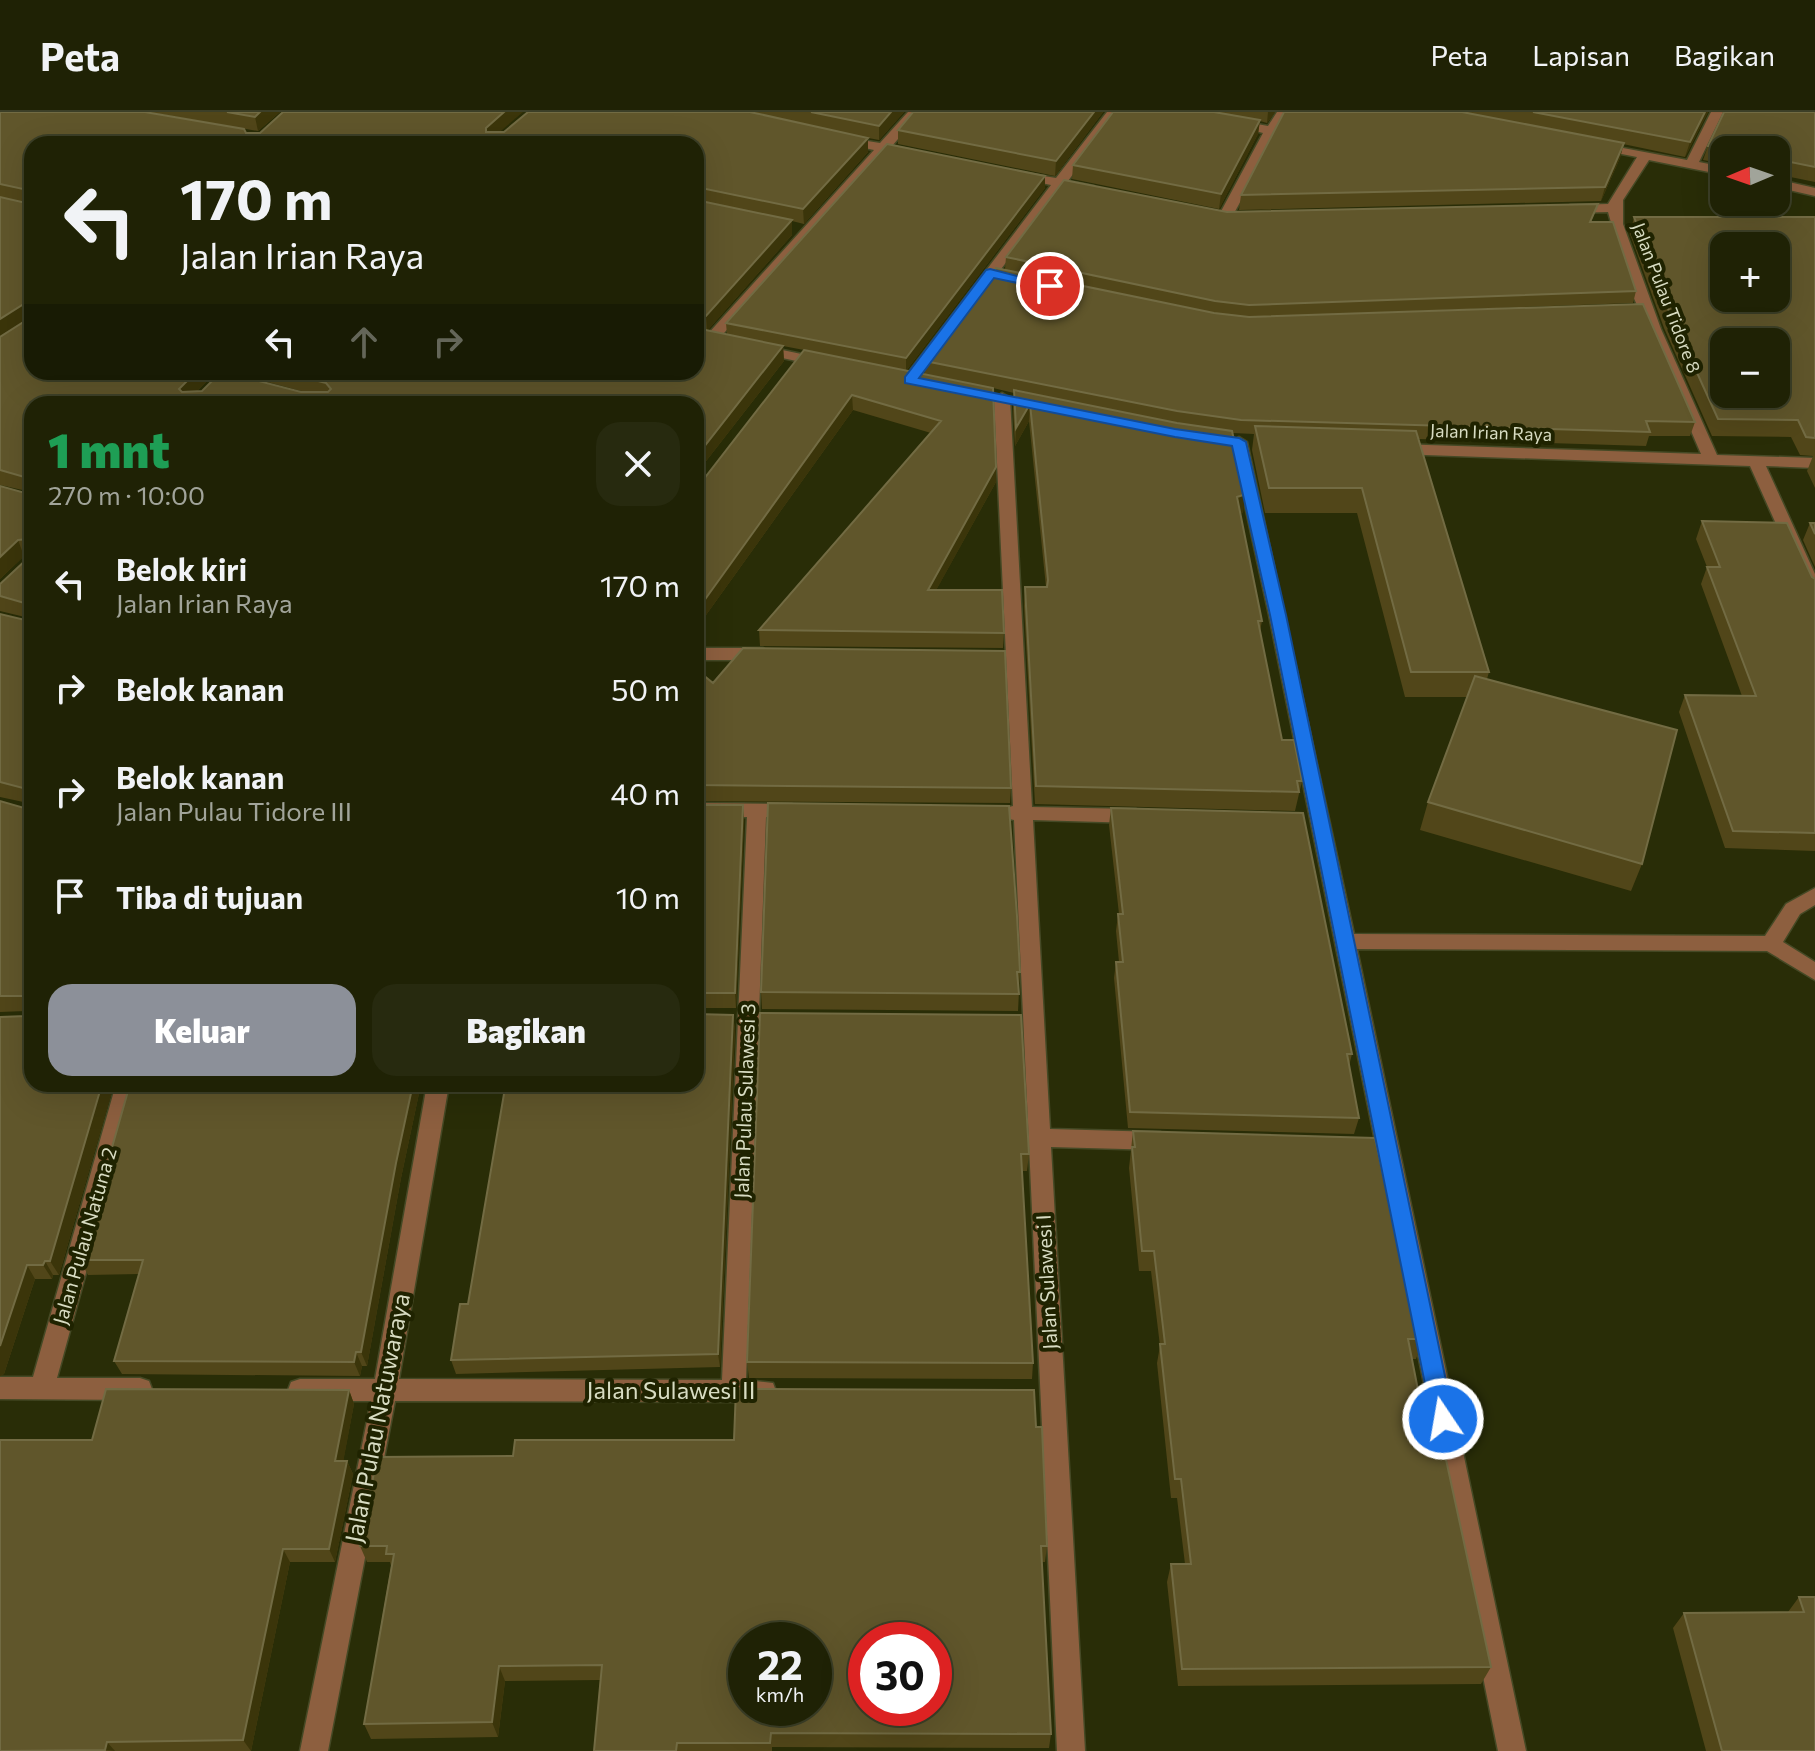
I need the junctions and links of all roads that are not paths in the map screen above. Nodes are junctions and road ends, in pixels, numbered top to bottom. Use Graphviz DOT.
graph roads {
  1 [pos="915,112"];
  2 [pos="1113,112"];
  3 [pos="1283,112"];
  4 [pos="1717,112"];
  5 [pos="1227,122"];
  6 [pos="1271,130"];
  7 [pos="825,136"];
  8 [pos="1587,143"];
  9 [pos="883,148"];
  10 [pos="1645,155"];
  11 [pos="927,156"];
  12 [pos="1692,163"];
  13 [pos="1710,168"];
  14 [pos="1000,171"];
  15 [pos="1058,182"];
  16 [pos="1790,186"];
  17 [pos="1099,191"];
  18 [pos="1815,192"];
  19 [pos="1613,208"];
  20 [pos="1551,210"];
  21 [pos="1247,217"];
  22 [pos="718,340"];
  23 [pos="841,366"];
  24 [pos="910,380"];
  25 [pos="1002,398"];
  26 [pos="1239,442"];
  27 [pos="1381,449"];
  28 [pos="1710,457"];
  29 [pos="1755,460"];
  30 [pos="1815,463"];
  31 [pos="1815,593"];
  32 [pos="704,654"];
  33 [pos="776,654"];
  34 [pos="704,810"];
  35 [pos="757,810"];
  36 [pos="804,811"];
  37 [pos="992,813"];
  38 [pos="1023,813"];
  39 [pos="1148,816"];
  40 [pos="1815,895"];
  41 [pos="1345,941"];
  42 [pos="1771,944"];
  43 [pos="1815,972"];
  44 [pos="722,1019"];
  45 [pos="757,1020"];
  46 [pos="125,1092"];
  47 [pos="437,1092"];
  48 [pos="1040,1138"];
  49 [pos="1182,1142"];
  50 [pos="0,1388"];
  51 [pos="42,1388"];
  52 [pos="168,1389"];
  53 [pos="277,1390"];
  54 [pos="385,1390"];
  55 [pos="734,1391"];
  56 [pos="781,1391"];
  57 [pos="1021,1393"];
  58 [pos="1053,1393"];
  59 [pos="314,1751"];
  60 [pos="1071,1751"];
  61 [pos="1512,1751"];
  1 -- 9 [label="street"];
  2 -- 15 [label="street"];
  3 -- 6 [label="street"];
  4 -- 12 [label="street"];
  5 -- 6 [label="street"];
  6 -- 21 [label="street"];
  7 -- 9 [label="street"];
  8 -- 10 [label="street"];
  9 -- 11 [label="street"];
  9 -- 22 [label="street"];
  10 -- 12 [label="street"];
  10 -- 19 [label="street, Jalan Pulau Tidore 8"];
  12 -- 13 [label="street"];
  14 -- 15 [label="street"];
  15 -- 17 [label="street"];
  15 -- 24 [label="street"];
  16 -- 18 [label="street"];
  19 -- 20 [label="street"];
  19 -- 28 [label="street, Jalan Pulau Tidore 8"];
  22 -- 23 [label="street"];
  25 -- 38 [label="street, Jalan Sulawesi I"];
  26 -- 41 [label="street"];
  27 -- 28 [label="street, Jalan Irian Raya"];
  28 -- 29 [label="street, Jalan Irian Raya"];
  29 -- 30 [label="street, Jalan Irian Raya"];
  29 -- 31 [label="street"];
  32 -- 33 [label="street"];
  34 -- 35 [label="street"];
  35 -- 36 [label="street"];
  35 -- 45 [label="street, Jalan Pulau Sulawesi 3"];
  37 -- 38 [label="street"];
  38 -- 39 [label="street"];
  38 -- 48 [label="street, Jalan Sulawesi I"];
  40 -- 42 [label="street"];
  41 -- 42 [label="street"];
  41 -- 61 [label="street"];
  42 -- 43 [label="street"];
  44 -- 45 [label="street"];
  45 -- 55 [label="street, Jalan Pulau Sulawesi 3"];
  46 -- 51 [label="street, Jalan Pulau Natuna 2"];
  47 -- 54 [label="street, Jalan Pulau Natuwaraya"];
  48 -- 49 [label="street"];
  48 -- 58 [label="street, Jalan Sulawesi I"];
  50 -- 51 [label="street"];
  51 -- 52 [label="street"];
  53 -- 54 [label="street, Jalan Sulawesi II"];
  54 -- 55 [label="street, Jalan Sulawesi II"];
  54 -- 59 [label="street, Jalan Pulau Natuwaraya"];
  55 -- 56 [label="street, Jalan Sulawesi II"];
  57 -- 58 [label="street"];
  58 -- 60 [label="street, Jalan Sulawesi I"];
}
